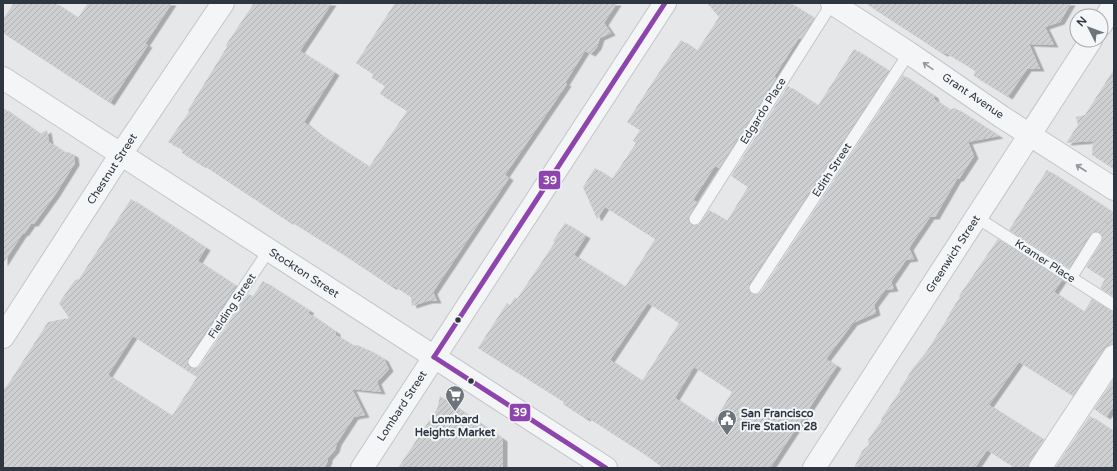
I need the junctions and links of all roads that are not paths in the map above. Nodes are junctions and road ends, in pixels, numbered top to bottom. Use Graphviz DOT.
graph roads {
  1 [pos="223,3"];
  2 [pos="665,3"];
  3 [pos="832,3"];
  4 [pos="1086,48"];
  5 [pos="909,52"];
  6 [pos="3,78"];
  7 [pos="1030,135"];
  8 [pos="121,154"];
  9 [pos="1114,189"];
  10 [pos="976,217"];
  11 [pos="695,219"];
  12 [pos="1096,238"];
  13 [pos="269,250"];
  14 [pos="1071,278"];
  15 [pos="755,288"];
  16 [pos="1114,305"];
  17 [pos="3,337"];
  18 [pos="1114,356"];
  19 [pos="434,357"];
  20 [pos="194,362"];
  21 [pos="362,468"];
  22 [pos="606,468"];
  23 [pos="814,468"];
  24 [pos="1040,468"];
  1 -- 8 [label="street, Chestnut Street"];
  2 -- 19 [label="street, Lombard Street"];
  3 -- 5 [label="street, Grant Avenue"];
  3 -- 11 [label="lane, Edgardo Place"];
  4 -- 7 [label="street, Greenwich Street"];
  7 -- 5 [label="street, Grant Avenue, one-way"];
  5 -- 15 [label="lane, Edith Street"];
  6 -- 8 [label="street, Stockton Street"];
  9 -- 7 [label="street, Grant Avenue, one-way"];
  7 -- 10 [label="street, Greenwich Street"];
  8 -- 13 [label="street, Stockton Street"];
  8 -- 17 [label="street, Chestnut Street"];
  10 -- 14 [label="lane, Kramer Place"];
  10 -- 23 [label="street, Greenwich Street"];
  12 -- 14 [label="lane"];
  13 -- 19 [label="street, Stockton Street"];
  13 -- 20 [label="lane, Fielding Street"];
  14 -- 16 [label="lane, Kramer Place"];
  18 -- 24 [label="street"];
  19 -- 21 [label="street, Lombard Street"];
  19 -- 22 [label="street, Stockton Street"];
}
